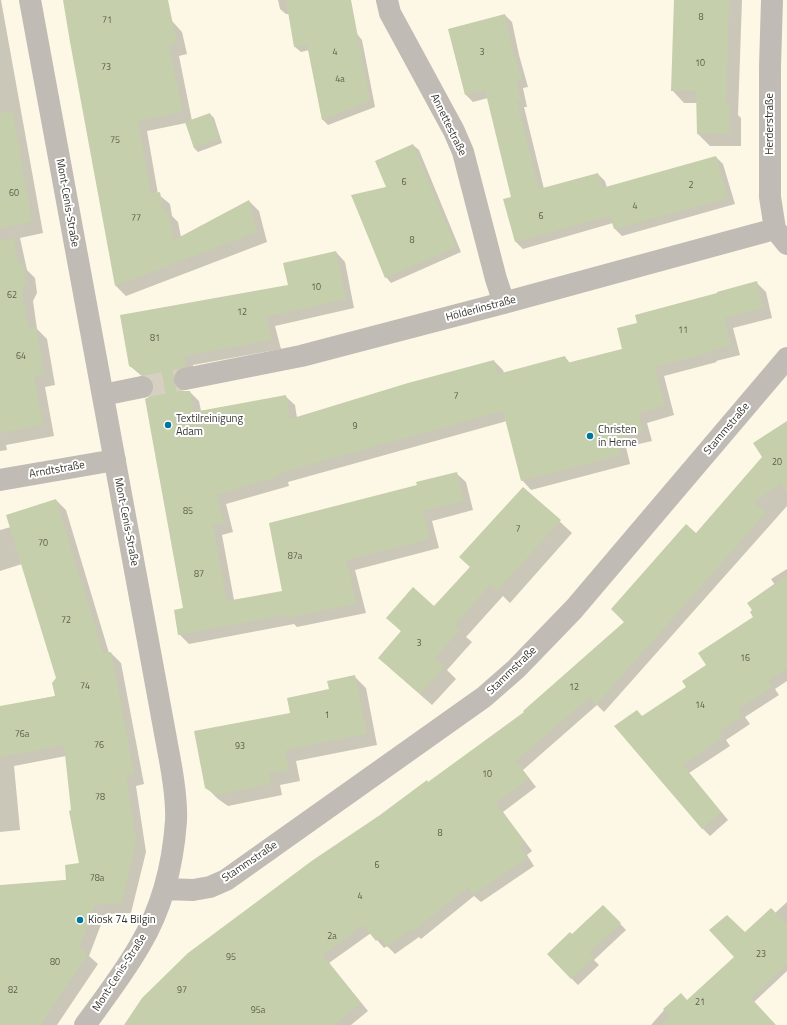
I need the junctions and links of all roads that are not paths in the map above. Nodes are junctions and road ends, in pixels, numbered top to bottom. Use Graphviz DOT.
graph roads {
  1 [pos="30,0"];
  2 [pos="387,0"];
  3 [pos="772,0"];
  4 [pos="781,236"];
  5 [pos="504,303"];
  6 [pos="787,358"];
  7 [pos="185,379"];
  8 [pos="142,387"];
  9 [pos="103,395"];
  10 [pos="115,460"];
  11 [pos="0,480"];
  12 [pos="165,889"];
  13 [pos="85,1025"];
  1 -- 9 [label="street, Mont-Cenis-Straße"];
  2 -- 5 [label="street, Annettestraße"];
  3 -- 4 [label="street, Herderstraße"];
  4 -- 5 [label="street, Hölderlinstraße"];
  5 -- 7 [label="street, Hölderlinstraße"];
  6 -- 12 [label="street, Stammstraße"];
  8 -- 9 [label="street"];
  9 -- 10 [label="street, Mont-Cenis-Straße"];
  10 -- 11 [label="street, Arndtstraße"];
  10 -- 12 [label="street, Mont-Cenis-Straße"];
  12 -- 13 [label="street, Mont-Cenis-Straße"];
}
